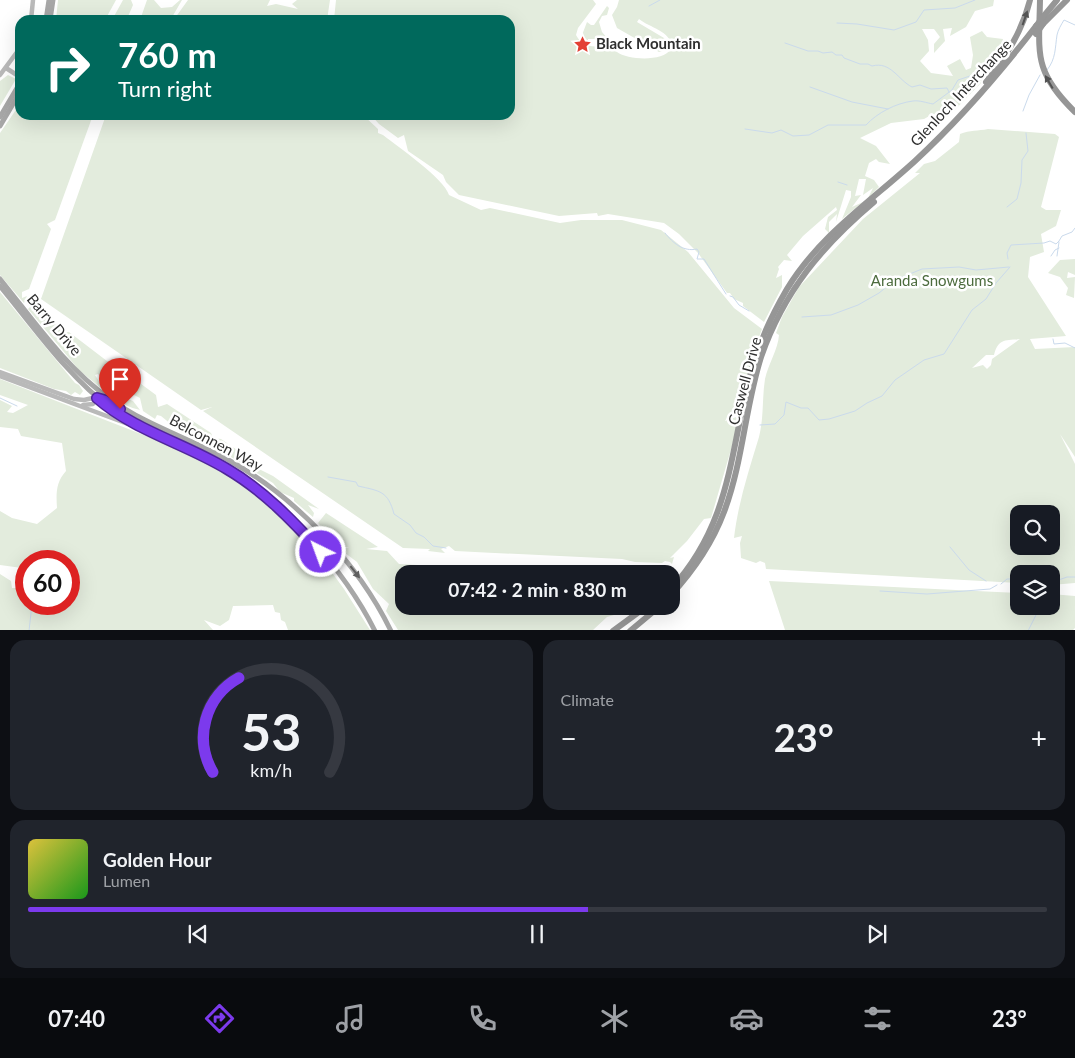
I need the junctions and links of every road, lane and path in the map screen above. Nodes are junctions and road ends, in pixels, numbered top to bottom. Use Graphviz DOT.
graph roads {
  1 [pos="33,0"];
  2 [pos="49,0"];
  3 [pos="53,0"];
  4 [pos="1030,0"];
  5 [pos="1057,0"];
  6 [pos="1062,0"];
  7 [pos="1067,0"];
  8 [pos="1040,1"];
  9 [pos="32,15"];
  10 [pos="47,15"];
  11 [pos="51,15"];
  12 [pos="1041,22"];
  13 [pos="15,55"];
  14 [pos="6,68"];
  15 [pos="15,74"];
  16 [pos="0,75"];
  17 [pos="15,93"];
  18 [pos="15,99"];
  19 [pos="15,106"];
  20 [pos="974,106"];
  21 [pos="1075,112"];
  22 [pos="2,118"];
  23 [pos="950,125"];
  24 [pos="0,126"];
  25 [pos="897,176"];
  26 [pos="0,279"];
  27 [pos="0,286"];
  28 [pos="0,372"];
  29 [pos="0,376"];
  30 [pos="84,379"];
  31 [pos="84,386"];
  32 [pos="97,398"];
  33 [pos="78,400"];
  34 [pos="115,402"];
  35 [pos="72,403"];
  36 [pos="746,405"];
  37 [pos="742,423"];
  38 [pos="154,434"];
  39 [pos="181,436"];
  40 [pos="732,462"];
  41 [pos="680,571"];
  42 [pos="680,577"];
  43 [pos="680,586"];
  44 [pos="635,615"];
  45 [pos="642,615"];
  46 [pos="649,615"];
  47 [pos="652,615"];
  48 [pos="375,630"];
  49 [pos="391,630"];
  50 [pos="612,630"];
  51 [pos="624,630"];
  52 [pos="630,630"];
  53 [pos="637,630"];
  1 -- 9 [label="main road"];
  2 -- 10 [label="main road"];
  3 -- 11 [label="main road"];
  23 -- 4 [label="highway, one-way"];
  5 -- 12 [label="highway, Glenloch Interchange"];
  6 -- 12 [label="highway, Glenloch Interchange"];
  7 -- 12 [label="highway"];
  21 -- 8 [label="highway, one-way"];
  12 -- 20 [label="highway, Glenloch Interchange, bridge"];
  12 -- 23 [label="highway, Glenloch Interchange"];
  13 -- 14 [label="main road"];
  14 -- 15 [label="main road"];
  14 -- 16 [label="main road"];
  17 -- 22 [label="main road"];
  18 -- 22 [label="main road"];
  19 -- 22 [label="main road"];
  20 -- 36 [label="highway, Caswell Drive"];
  22 -- 24 [label="main road"];
  23 -- 25 [label="highway, Glenloch Interchange"];
  25 -- 36 [label="highway, Caswell Drive"];
  26 -- 30 [label="main road, Barry Drive"];
  27 -- 31 [label="main road, Barry Drive"];
  28 -- 33 [label="main road"];
  29 -- 35 [label="main road"];
  30 -- 32 [label="main road"];
  30 -- 34 [label="main road, Barry Drive"];
  31 -- 32 [label="main road, Barry Drive"];
  31 -- 33 [label="main road"];
  32 -- 33 [label="main road"];
  32 -- 35 [label="main road"];
  32 -- 38 [label="main road, Belconnen Way"];
  32 -- 39 [label="main road"];
  34 -- 39 [label="main road, Belconnen Way"];
  35 -- 38 [label="main road"];
  36 -- 37 [label="highway, Caswell Drive"];
  37 -- 40 [label="highway, Caswell Drive"];
  37 -- 43 [label="highway, Caswell Drive"];
  38 -- 48 [label="main road, Belconnen Way"];
  39 -- 49 [label="main road, Belconnen Way, one-way"];
  40 -- 41 [label="highway"];
  40 -- 42 [label="highway"];
  44 -- 50 [label="highway"];
  45 -- 51 [label="highway"];
  46 -- 52 [label="highway"];
  47 -- 53 [label="highway"];
}
